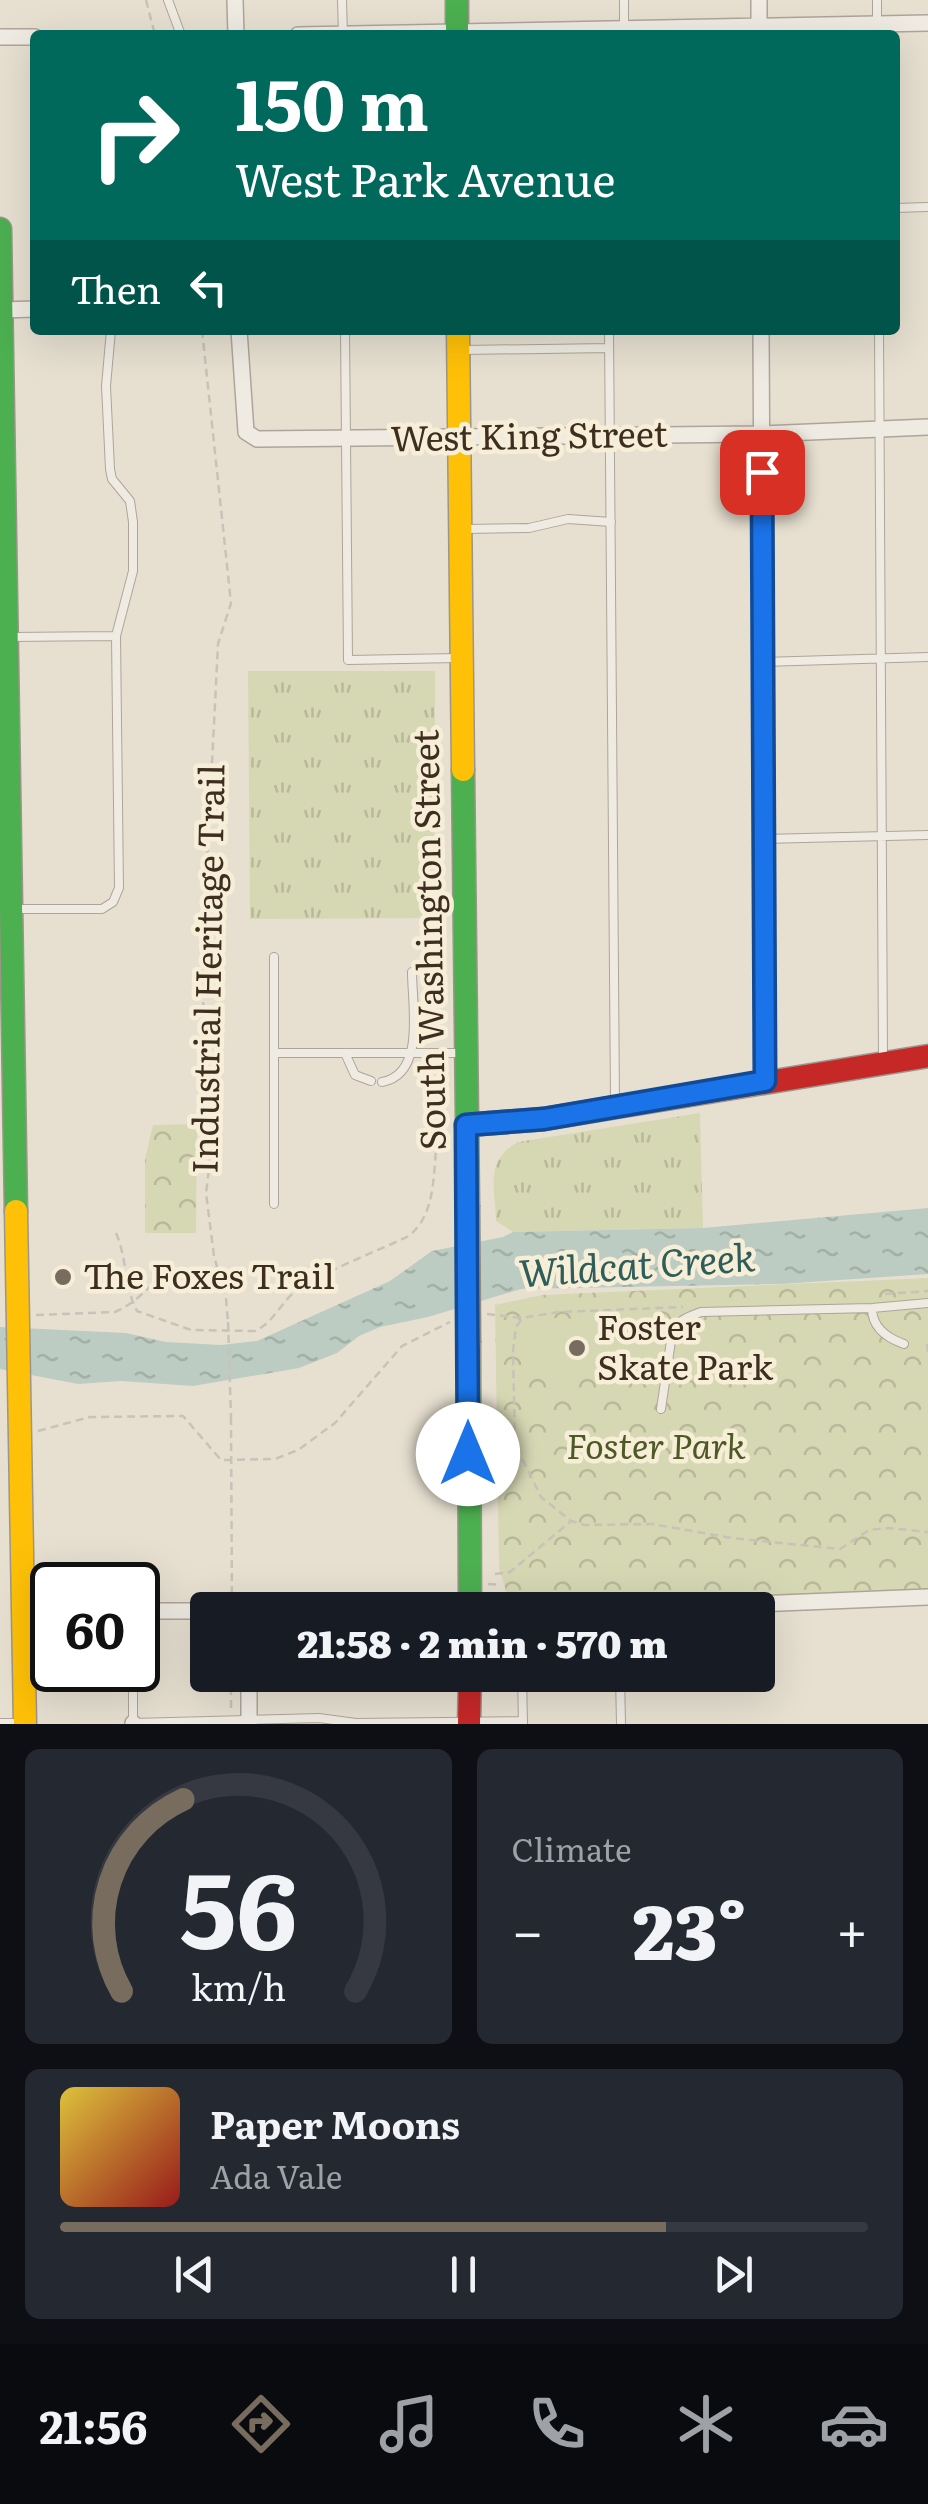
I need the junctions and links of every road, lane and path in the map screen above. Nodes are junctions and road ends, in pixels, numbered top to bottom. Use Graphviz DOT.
graph roads {
  1 [pos="146,0"];
  2 [pos="168,0"];
  3 [pos="235,0"];
  4 [pos="342,0"];
  5 [pos="456,0"];
  6 [pos="624,0"];
  7 [pos="759,0"];
  8 [pos="877,0"];
  9 [pos="928,23"];
  10 [pos="153,30"];
  11 [pos="179,30"];
  12 [pos="236,30"];
  13 [pos="343,30"];
  14 [pos="457,30"];
  15 [pos="624,30"];
  16 [pos="760,30"];
  17 [pos="877,30"];
  18 [pos="0,37"];
  19 [pos="30,37"];
  20 [pos="928,207"];
  21 [pos="900,208"];
  22 [pos="0,228"];
  23 [pos="30,309"];
  24 [pos="1,310"];
  25 [pos="111,335"];
  26 [pos="203,335"];
  27 [pos="239,335"];
  28 [pos="345,335"];
  29 [pos="609,335"];
  30 [pos="760,335"];
  31 [pos="879,335"];
  32 [pos="458,340"];
  33 [pos="609,348"];
  34 [pos="928,427"];
  35 [pos="879,429"];
  36 [pos="761,434"];
  37 [pos="610,436"];
  38 [pos="459,438"];
  39 [pos="346,439"];
  40 [pos="611,522"];
  41 [pos="460,528"];
  42 [pos="116,636"];
  43 [pos="7,637"];
  44 [pos="928,657"];
  45 [pos="462,658"];
  46 [pos="881,659"];
  47 [pos="762,662"];
  48 [pos="4,684"];
  49 [pos="928,835"];
  50 [pos="882,837"];
  51 [pos="763,839"];
  52 [pos="11,909"];
  53 [pos="274,956"];
  54 [pos="412,972"];
  55 [pos="7,1051"];
  56 [pos="412,1052"];
  57 [pos="465,1052"];
  58 [pos="274,1053"];
  59 [pos="345,1053"];
  60 [pos="928,1056"];
  61 [pos="882,1064"];
  62 [pos="372,1081"];
  63 [pos="765,1081"];
  64 [pos="382,1082"];
  65 [pos="616,1107"];
  66 [pos="466,1125"];
  67 [pos="443,1146"];
  68 [pos="274,1204"];
  69 [pos="116,1234"];
  70 [pos="219,1282"];
  71 [pos="133,1301"];
  72 [pos="928,1303"];
  73 [pos="872,1308"];
  74 [pos="480,1314"];
  75 [pos="25,1317"];
  76 [pos="458,1318"];
  77 [pos="904,1344"];
  78 [pos="927,1344"];
  79 [pos="928,1354"];
  80 [pos="660,1408"];
  81 [pos="27,1431"];
  82 [pos="232,1460"];
  83 [pos="571,1521"];
  84 [pos="928,1532"];
  85 [pos="495,1574"];
  86 [pos="232,1592"];
  87 [pos="470,1592"];
  88 [pos="928,1598"];
  89 [pos="775,1604"];
  90 [pos="160,1611"];
  91 [pos="190,1611"];
  92 [pos="12,1612"];
  93 [pos="132,1692"];
  94 [pos="231,1692"];
  95 [pos="249,1692"];
  96 [pos="469,1692"];
  97 [pos="522,1692"];
  98 [pos="621,1692"];
  99 [pos="231,1722"];
  100 [pos="0,1723"];
  101 [pos="25,1723"];
  102 [pos="249,1723"];
  103 [pos="356,1723"];
  104 [pos="468,1723"];
  105 [pos="523,1723"];
  106 [pos="133,1724"];
  107 [pos="622,1724"];
  1 -- 10 [label="path"];
  2 -- 11 [label="lane"];
  3 -- 12 [label="street"];
  4 -- 13 [label="lane"];
  5 -- 14 [label="main road"];
  6 -- 15 [label="lane"];
  7 -- 16 [label="street"];
  8 -- 17 [label="lane"];
  9 -- 17 [label="street"];
  18 -- 19 [label="street"];
  20 -- 21 [label="lane"];
  22 -- 24 [label="main road"];
  23 -- 24 [label="street"];
  24 -- 43 [label="main road"];
  25 -- 42 [label="lane"];
  26 -- 70 [label="path, Industrial Heritage Trail"];
  27 -- 39 [label="street, West King Street"];
  28 -- 39 [label="lane"];
  29 -- 33 [label="lane"];
  30 -- 36 [label="street"];
  31 -- 35 [label="lane"];
  32 -- 33 [label="lane"];
  32 -- 38 [label="main road, South Washington Street"];
  33 -- 37 [label="lane"];
  34 -- 35 [label="street, West King Street"];
  35 -- 36 [label="street, West King Street"];
  35 -- 46 [label="lane"];
  36 -- 37 [label="street, West King Street"];
  36 -- 47 [label="street"];
  37 -- 38 [label="street, West King Street"];
  37 -- 40 [label="lane"];
  38 -- 39 [label="street, West King Street"];
  38 -- 41 [label="main road, South Washington Street"];
  39 -- 45 [label="lane"];
  40 -- 41 [label="lane"];
  40 -- 65 [label="lane"];
  41 -- 45 [label="main road, South Washington Street"];
  42 -- 43 [label="lane"];
  42 -- 52 [label="lane"];
  43 -- 48 [label="main road"];
  44 -- 46 [label="lane"];
  45 -- 57 [label="main road, South Washington Street"];
  46 -- 47 [label="lane"];
  46 -- 50 [label="lane"];
  47 -- 51 [label="street"];
  48 -- 52 [label="main road"];
  49 -- 50 [label="lane"];
  50 -- 51 [label="lane"];
  50 -- 61 [label="lane"];
  51 -- 63 [label="street"];
  52 -- 55 [label="main road"];
  53 -- 58 [label="lane"];
  54 -- 56 [label="lane"];
  55 -- 75 [label="main road"];
  56 -- 57 [label="lane"];
  56 -- 59 [label="lane"];
  56 -- 64 [label="lane"];
  57 -- 66 [label="main road, South Washington Street"];
  58 -- 59 [label="lane"];
  58 -- 68 [label="lane"];
  59 -- 62 [label="lane"];
  60 -- 61 [label="main road"];
  61 -- 63 [label="main road"];
  63 -- 65 [label="main road"];
  65 -- 66 [label="main road"];
  66 -- 87 [label="main road, South Washington Street, bridge"];
  67 -- 71 [label="path"];
  69 -- 71 [label="path"];
  70 -- 71 [label="path"];
  70 -- 82 [label="path, Industrial Heritage Trail, bridge"];
  71 -- 75 [label="path"];
  72 -- 73 [label="lane"];
  73 -- 77 [label="lane"];
  73 -- 80 [label="lane"];
  74 -- 83 [label="path"];
  75 -- 92 [label="main road"];
  76 -- 82 [label="path"];
  78 -- 79 [label="path"];
  81 -- 82 [label="path"];
  82 -- 86 [label="path, Industrial Heritage Trail"];
  83 -- 84 [label="path"];
  83 -- 85 [label="path"];
  88 -- 89 [label="street"];
  90 -- 91 [label="street"];
  92 -- 101 [label="main road"];
  93 -- 106 [label="lane"];
  94 -- 99 [label="path"];
  95 -- 102 [label="street"];
  96 -- 104 [label="main road"];
  97 -- 105 [label="lane"];
  98 -- 107 [label="lane"];
  99 -- 102 [label="lane"];
  99 -- 106 [label="lane"];
  100 -- 101 [label="lane"];
  102 -- 103 [label="lane"];
  103 -- 104 [label="lane"];
  104 -- 105 [label="lane"];
}
